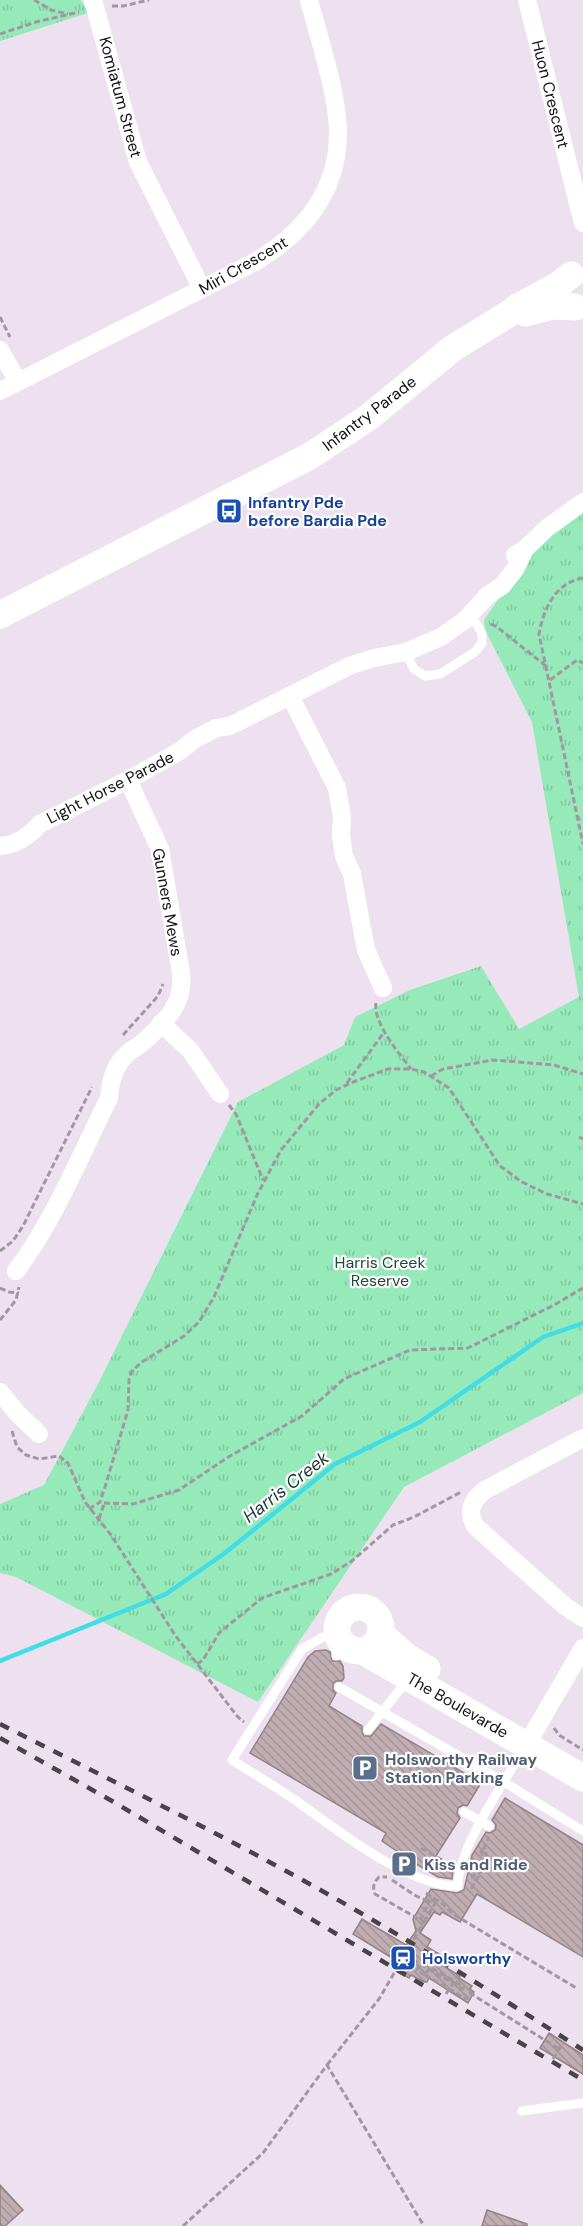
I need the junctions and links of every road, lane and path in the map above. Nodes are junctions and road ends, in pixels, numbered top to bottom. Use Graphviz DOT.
graph roads {
  1 [pos="34,0"];
  2 [pos="149,0"];
  3 [pos="309,0"];
  4 [pos="527,0"];
  5 [pos="95,4"];
  6 [pos="71,14"];
  7 [pos="0,34"];
  8 [pos="583,223"];
  9 [pos="577,268"];
  10 [pos="202,289"];
  11 [pos="579,310"];
  12 [pos="507,315"];
  13 [pos="0,350"];
  14 [pos="18,382"];
  15 [pos="0,391"];
  16 [pos="583,502"];
  17 [pos="583,578"];
  18 [pos="0,615"];
  19 [pos="474,621"];
  20 [pos="405,652"];
  21 [pos="583,663"];
  22 [pos="546,666"];
  23 [pos="550,680"];
  24 [pos="290,696"];
  25 [pos="128,780"];
  26 [pos="40,824"];
  27 [pos="0,840"];
  28 [pos="583,844"];
  29 [pos="0,846"];
  30 [pos="165,976"];
  31 [pos="383,988"];
  32 [pos="161,1023"];
  33 [pos="385,1031"];
  34 [pos="118,1040"];
  35 [pos="411,1069"];
  36 [pos="583,1074"];
  37 [pos="430,1076"];
  38 [pos="97,1078"];
  39 [pos="346,1085"];
  40 [pos="220,1094"];
  41 [pos="263,1181"];
  42 [pos="583,1204"];
  43 [pos="0,1251"];
  44 [pos="16,1270"];
  45 [pos="0,1288"];
  46 [pos="583,1288"];
  47 [pos="19,1293"];
  48 [pos="0,1320"];
  49 [pos="0,1392"];
  50 [pos="39,1434"];
  51 [pos="583,1438"];
  52 [pos="51,1456"];
  53 [pos="485,1490"];
  54 [pos="102,1503"];
  55 [pos="89,1509"];
  56 [pos="99,1519"];
  57 [pos="583,1618"];
  58 [pos="352,1643"];
  59 [pos="583,1647"];
  60 [pos="197,1664"];
  61 [pos="414,1679"];
  62 [pos="339,1687"];
  63 [pos="384,1711"];
  64 [pos="252,1728"];
  65 [pos="368,1730"];
  66 [pos="538,1733"];
  67 [pos="583,1750"];
  68 [pos="583,1761"];
  69 [pos="583,1778"];
  70 [pos="504,1782"];
  71 [pos="464,1812"];
  72 [pos="489,1826"];
  73 [pos="583,1831"];
  74 [pos="421,1848"];
  75 [pos="442,1859"];
  76 [pos="450,1863"];
  77 [pos="471,1875"];
  78 [pos="436,1877"];
  79 [pos="471,1889"];
  80 [pos="427,1894"];
  81 [pos="437,1900"];
  82 [pos="424,1922"];
  83 [pos="405,1955"];
  84 [pos="422,1965"];
  85 [pos="426,1975"];
  86 [pos="458,1975"];
  87 [pos="452,1983"];
  88 [pos="578,1989"];
  89 [pos="446,1994"];
  90 [pos="564,2042"];
  91 [pos="559,2049"];
  92 [pos="553,2059"];
  93 [pos="327,2065"];
  94 [pos="583,2103"];
  95 [pos="522,2111"];
  96 [pos="183,2226"];
  97 [pos="424,2226"];
  1 -- 6 [label="path"];
  2 -- 5 [label="path"];
  3 -- 10 [label="street, Miri Crescent"];
  4 -- 8 [label="street, Huon Crescent"];
  5 -- 6 [label="path"];
  5 -- 10 [label="street, Komiatum Street"];
  6 -- 7 [label="path"];
  9 -- 11 [label="street"];
  9 -- 12 [label="street, Infantry Parade"];
  10 -- 14 [label="street, Miri Crescent"];
  11 -- 12 [label="street, Infantry Parade"];
  12 -- 18 [label="street, Infantry Parade"];
  13 -- 14 [label="street"];
  14 -- 15 [label="street, Miri Crescent"];
  16 -- 19 [label="street, Light Horse Parade"];
  17 -- 22 [label="path"];
  19 -- 20 [label="street, Light Horse Parade"];
  19 -- 20 [label="lane"];
  19 -- 22 [label="path"];
  20 -- 24 [label="street, Light Horse Parade"];
  21 -- 23 [label="path"];
  22 -- 23 [label="path"];
  23 -- 28 [label="path"];
  24 -- 25 [label="street, Light Horse Parade"];
  24 -- 31 [label="street"];
  25 -- 26 [label="street, Light Horse Parade"];
  25 -- 32 [label="street, Gunners Mews"];
  26 -- 27 [label="street, Light Horse Parade"];
  26 -- 29 [label="street, Light Horse Parade"];
  30 -- 34 [label="path"];
  31 -- 33 [label="path"];
  32 -- 40 [label="street"];
  32 -- 44 [label="street, Gunners Mews"];
  33 -- 35 [label="path"];
  33 -- 39 [label="path"];
  35 -- 37 [label="path"];
  35 -- 39 [label="path"];
  36 -- 37 [label="path"];
  37 -- 42 [label="path"];
  38 -- 43 [label="path"];
  39 -- 41 [label="path"];
  40 -- 41 [label="path"];
  41 -- 54 [label="path"];
  44 -- 47 [label="path"];
  45 -- 47 [label="path"];
  46 -- 54 [label="path"];
  47 -- 48 [label="path"];
  49 -- 50 [label="street"];
  51 -- 53 [label="street"];
  52 -- 55 [label="path"];
  53 -- 57 [label="street"];
  53 -- 60 [label="path"];
  54 -- 55 [label="path"];
  54 -- 56 [label="path"];
  55 -- 56 [label="path"];
  56 -- 60 [label="path"];
  58 -- 61 [label="street, The Boulevarde"];
  58 -- 64 [label="lane"];
  58 -- 66 [label="street, The Boulevarde"];
  59 -- 66 [label="street"];
  60 -- 64 [label="path"];
  61 -- 63 [label="lane"];
  61 -- 66 [label="street, The Boulevarde"];
  62 -- 63 [label="lane"];
  63 -- 65 [label="lane"];
  63 -- 70 [label="lane"];
  64 -- 70 [label="lane"];
  66 -- 67 [label="path"];
  66 -- 68 [label="street, The Boulevarde"];
  66 -- 69 [label="street, The Boulevarde"];
  66 -- 70 [label="lane"];
  70 -- 73 [label="lane"];
  71 -- 72 [label="lane"];
  74 -- 75 [label="path"];
  75 -- 76 [label="path"];
  75 -- 78 [label="path"];
  77 -- 79 [label="path"];
  80 -- 81 [label="path"];
  81 -- 82 [label="path"];
  81 -- 82 [label="path"];
  81 -- 88 [label="path"];
  82 -- 83 [label="path"];
  83 -- 84 [label="path"];
  83 -- 93 [label="path"];
  84 -- 85 [label="path"];
  84 -- 87 [label="path"];
  85 -- 87 [label="path"];
  85 -- 91 [label="path"];
  86 -- 87 [label="path"];
  87 -- 89 [label="path"];
  90 -- 91 [label="path"];
  91 -- 92 [label="path"];
  93 -- 96 [label="path"];
  93 -- 97 [label="path"];
  94 -- 95 [label="lane"];
}
